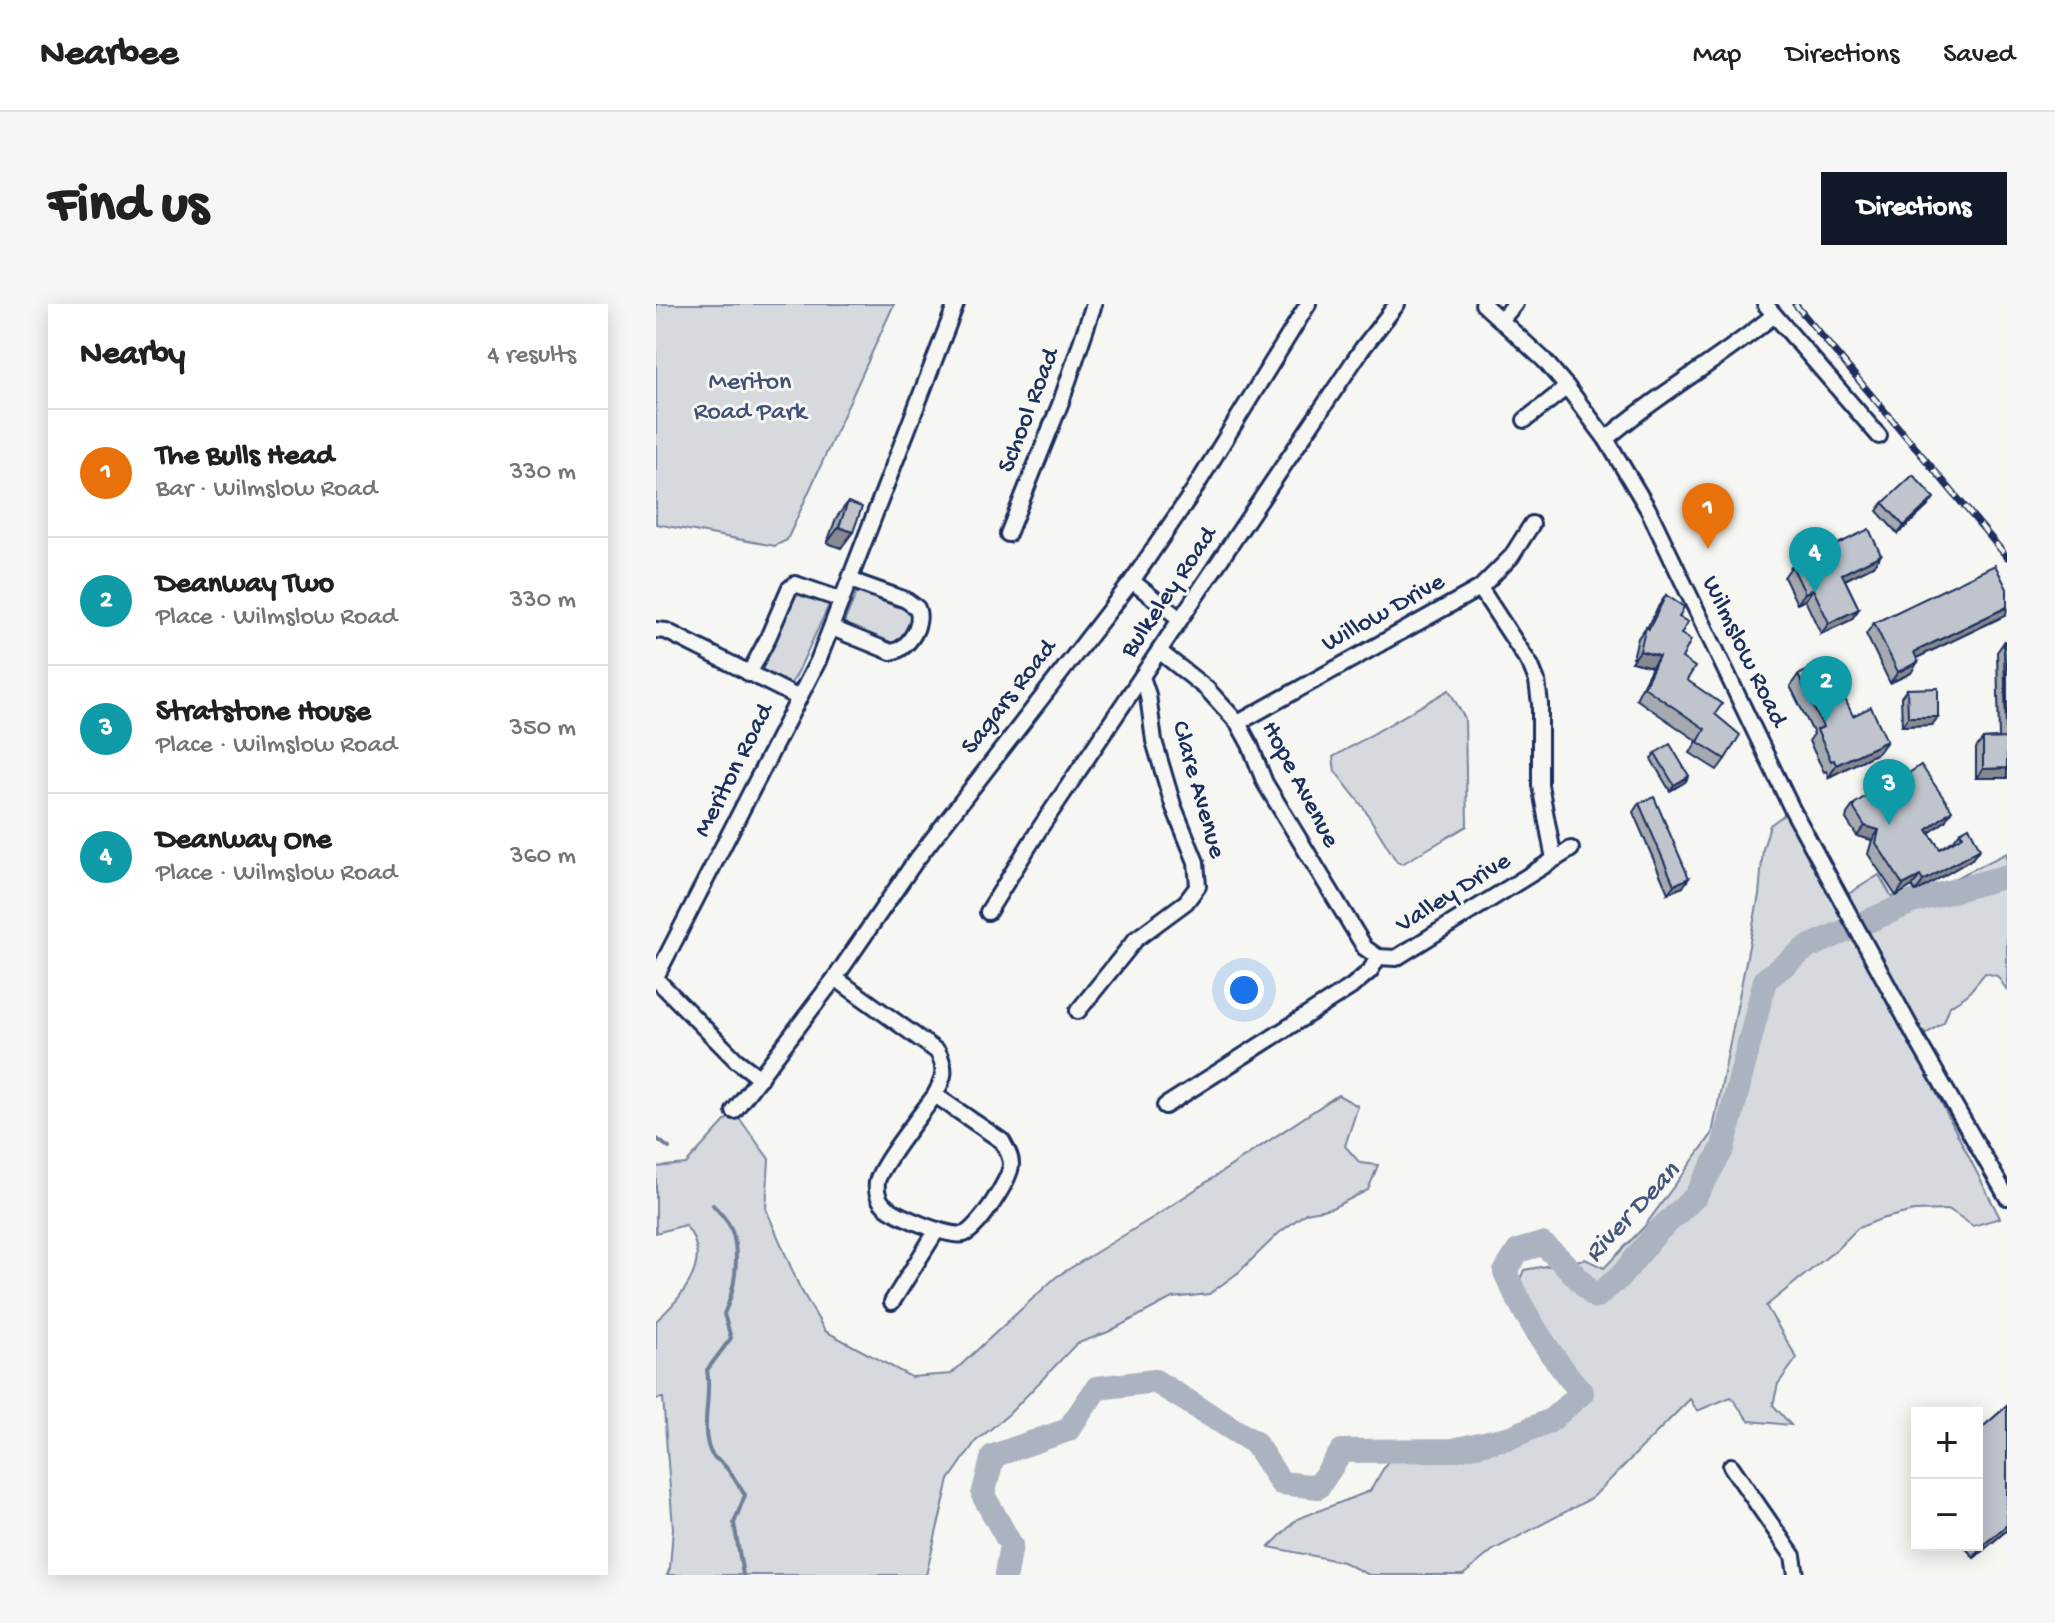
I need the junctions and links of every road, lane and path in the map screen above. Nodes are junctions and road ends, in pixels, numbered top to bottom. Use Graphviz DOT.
graph roads {
  1 [pos="956,304"];
  2 [pos="1094,304"];
  3 [pos="1308,304"];
  4 [pos="1397,304"];
  5 [pos="1483,304"];
  6 [pos="1515,304"];
  7 [pos="1769,309"];
  8 [pos="1502,319"];
  9 [pos="1567,387"];
  10 [pos="1525,420"];
  11 [pos="1879,436"];
  12 [pos="1606,439"];
  13 [pos="1532,524"];
  14 [pos="1008,534"];
  15 [pos="850,580"];
  16 [pos="1132,581"];
  17 [pos="1480,588"];
  18 [pos="842,600"];
  19 [pos="1180,619"];
  20 [pos="832,628"];
  21 [pos="656,630"];
  22 [pos="1159,651"];
  23 [pos="749,674"];
  24 [pos="1142,677"];
  25 [pos="799,698"];
  26 [pos="1238,723"];
  27 [pos="1571,849"];
  28 [pos="1554,859"];
  29 [pos="988,912"];
  30 [pos="1378,957"];
  31 [pos="835,978"];
  32 [pos="658,984"];
  33 [pos="1078,1011"];
  34 [pos="760,1078"];
  35 [pos="935,1095"];
  36 [pos="1165,1106"];
  37 [pos="734,1111"];
  38 [pos="2002,1174"];
  39 [pos="2007,1197"];
  40 [pos="937,1230"];
  41 [pos="892,1302"];
  42 [pos="1731,1466"];
  43 [pos="1796,1575"];
  1 -- 15 [label="street, Meriton Road"];
  2 -- 14 [label="street, School Road"];
  3 -- 16 [label="street, Sagars Road"];
  4 -- 19 [label="street, Bulkeley Road"];
  5 -- 8 [label="street, Wilmslow Road"];
  6 -- 8 [label="street"];
  7 -- 11 [label="street"];
  7 -- 12 [label="street"];
  8 -- 9 [label="street, Wilmslow Road"];
  9 -- 10 [label="street"];
  9 -- 12 [label="street, Wilmslow Road"];
  12 -- 38 [label="street, Wilmslow Road"];
  13 -- 17 [label="street, Willow Drive"];
  15 -- 18 [label="street, Meriton Road"];
  15 -- 20 [label="street"];
  16 -- 19 [label="street"];
  16 -- 31 [label="street, Sagars Road"];
  17 -- 26 [label="street, Willow Drive"];
  17 -- 28 [label="street"];
  18 -- 20 [label="street, Meriton Road"];
  18 -- 23 [label="street, Meriton Road"];
  19 -- 22 [label="street, Bulkeley Road"];
  20 -- 25 [label="street, Meriton Road"];
  21 -- 23 [label="street"];
  22 -- 24 [label="street, Bulkeley Road"];
  22 -- 26 [label="street, Hope Avenue"];
  23 -- 25 [label="street"];
  24 -- 29 [label="street, Bulkeley Road"];
  24 -- 33 [label="street, Clare Avenue"];
  25 -- 32 [label="street, Meriton Road"];
  26 -- 30 [label="street, Hope Avenue"];
  27 -- 28 [label="street, Valley Drive"];
  28 -- 30 [label="street, Valley Drive"];
  30 -- 36 [label="street, Valley Drive"];
  31 -- 34 [label="street, Sagars Road"];
  31 -- 35 [label="street"];
  32 -- 34 [label="street"];
  34 -- 37 [label="street, Sagars Road"];
  35 -- 40 [label="street"];
  35 -- 40 [label="street"];
  38 -- 39 [label="street, Wilmslow Road"];
  40 -- 41 [label="street"];
  42 -- 43 [label="street"];
}
